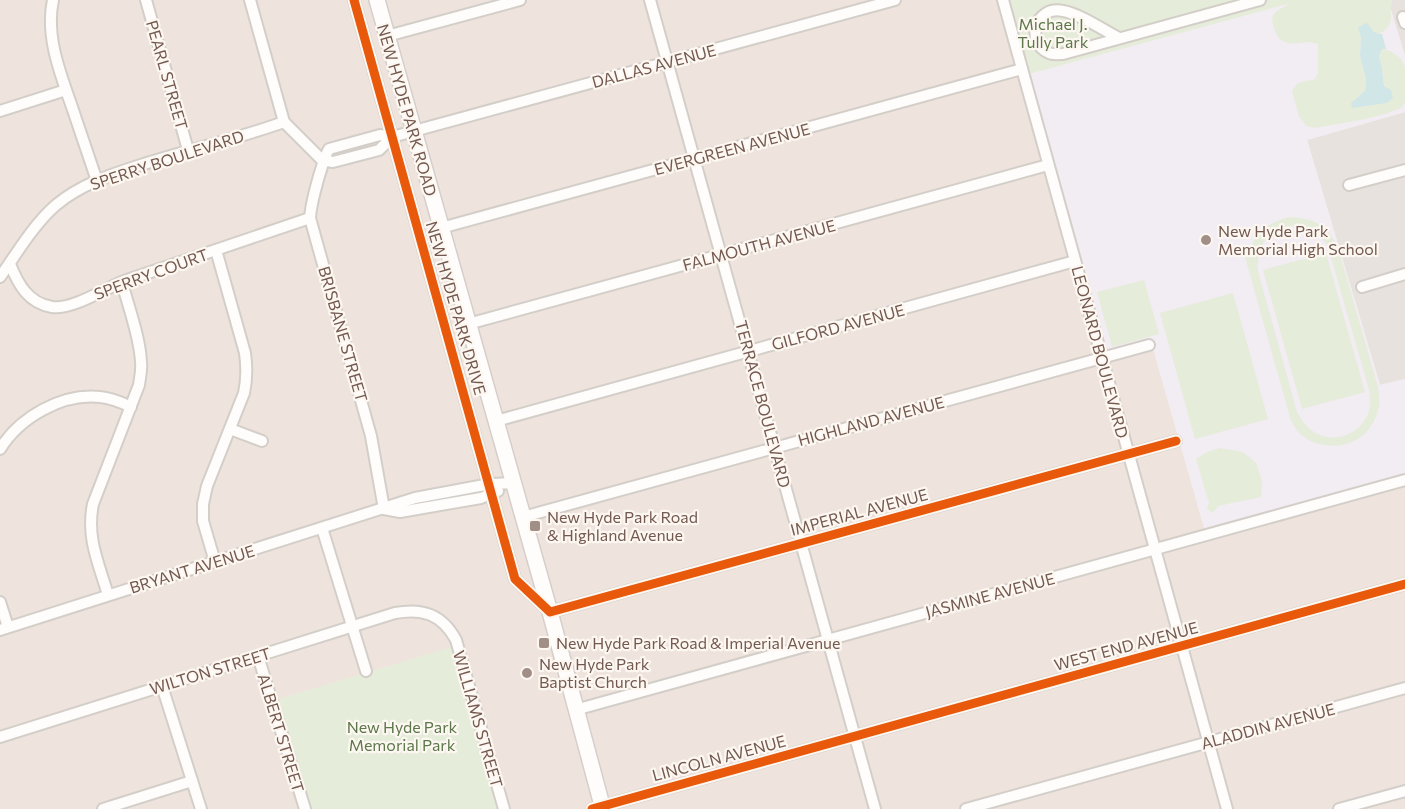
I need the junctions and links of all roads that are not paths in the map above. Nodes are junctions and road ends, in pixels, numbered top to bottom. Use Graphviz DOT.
graph roads {
  1 [pos="53,0"];
  2 [pos="146,0"];
  3 [pos="250,0"];
  4 [pos="354,0"];
  5 [pos="376,0"];
  6 [pos="520,0"];
  7 [pos="650,0"];
  8 [pos="896,0"];
  9 [pos="1003,0"];
  10 [pos="1260,0"];
  11 [pos="387,36"];
  12 [pos="1119,38"];
  13 [pos="667,62"];
  14 [pos="1022,69"];
  15 [pos="66,90"];
  16 [pos="0,111"];
  17 [pos="284,122"];
  18 [pos="413,132"];
  19 [pos="392,137"];
  20 [pos="188,150"];
  21 [pos="695,159"];
  22 [pos="322,160"];
  23 [pos="1048,165"];
  24 [pos="1405,170"];
  25 [pos="97,181"];
  26 [pos="1349,185"];
  27 [pos="310,218"];
  28 [pos="441,228"];
  29 [pos="216,250"];
  30 [pos="722,255"];
  31 [pos="1075,261"];
  32 [pos="10,264"];
  33 [pos="1405,274"];
  34 [pos="0,277"];
  35 [pos="122,282"];
  36 [pos="1362,287"];
  37 [pos="468,324"];
  38 [pos="1149,345"];
  39 [pos="748,352"];
  40 [pos="1102,358"];
  41 [pos="131,407"];
  42 [pos="496,421"];
  43 [pos="230,429"];
  44 [pos="262,441"];
  45 [pos="1176,441"];
  46 [pos="0,448"];
  47 [pos="775,448"];
  48 [pos="1128,454"];
  49 [pos="1405,480"];
  50 [pos="514,483"];
  51 [pos="491,489"];
  52 [pos="384,509"];
  53 [pos="523,517"];
  54 [pos="322,528"];
  55 [pos="801,543"];
  56 [pos="1155,550"];
  57 [pos="215,562"];
  58 [pos="1405,584"];
  59 [pos="108,596"];
  60 [pos="0,602"];
  61 [pos="421,612"];
  62 [pos="550,612"];
  63 [pos="352,627"];
  64 [pos="4,628"];
  65 [pos="828,640"];
  66 [pos="1182,646"];
  67 [pos="258,656"];
  68 [pos="366,671"];
  69 [pos="162,686"];
  70 [pos="1405,688"];
  71 [pos="575,710"];
  72 [pos="855,736"];
  73 [pos="0,737"];
  74 [pos="1208,742"];
  75 [pos="192,781"];
  76 [pos="1405,791"];
  77 [pos="599,808"];
  78 [pos="103,809"];
  79 [pos="201,809"];
  80 [pos="305,809"];
  81 [pos="504,809"];
  82 [pos="875,809"];
  83 [pos="966,809"];
  84 [pos="1227,809"];
  85 [pos="1339,809"];
  1 -- 15 [label="street"];
  2 -- 20 [label="street, PEARL STREET"];
  3 -- 17 [label="street"];
  4 -- 19 [label="street, NEW HYDE PARK DRIVE"];
  5 -- 11 [label="main road, NEW HYDE PARK ROAD"];
  6 -- 11 [label="street"];
  7 -- 13 [label="street, TERRACE BOULEVARD"];
  8 -- 13 [label="street, DALLAS AVENUE"];
  9 -- 14 [label="street, LEONARD BOULEVARD"];
  10 -- 12 [label="street"];
  11 -- 18 [label="main road, NEW HYDE PARK ROAD"];
  12 -- 12 [label="street"];
  13 -- 18 [label="street, DALLAS AVENUE"];
  13 -- 21 [label="street, TERRACE BOULEVARD"];
  14 -- 21 [label="street, EVERGREEN AVENUE"];
  14 -- 23 [label="street, LEONARD BOULEVARD"];
  15 -- 16 [label="street"];
  15 -- 25 [label="street"];
  17 -- 20 [label="street, SPERRY BOULEVARD"];
  17 -- 22 [label="street"];
  18 -- 19 [label="street"];
  18 -- 28 [label="main road, NEW HYDE PARK ROAD"];
  19 -- 22 [label="street"];
  19 -- 51 [label="street, NEW HYDE PARK DRIVE"];
  20 -- 25 [label="street, SPERRY BOULEVARD"];
  21 -- 28 [label="street, EVERGREEN AVENUE"];
  21 -- 30 [label="street, TERRACE BOULEVARD"];
  22 -- 27 [label="street, BRISBANE STREET"];
  23 -- 30 [label="street, FALMOUTH AVENUE"];
  23 -- 31 [label="street, LEONARD BOULEVARD"];
  24 -- 26 [label="street"];
  25 -- 32 [label="street, SPERRY BOULEVARD"];
  27 -- 29 [label="street, SPERRY COURT"];
  27 -- 52 [label="street, BRISBANE STREET"];
  28 -- 37 [label="main road, NEW HYDE PARK ROAD"];
  29 -- 35 [label="street, SPERRY COURT"];
  29 -- 43 [label="street"];
  30 -- 37 [label="street, FALMOUTH AVENUE"];
  30 -- 39 [label="street, TERRACE BOULEVARD"];
  31 -- 39 [label="street, GILFORD AVENUE"];
  31 -- 40 [label="street, LEONARD BOULEVARD"];
  32 -- 34 [label="street, SPERRY BOULEVARD"];
  32 -- 35 [label="street, SPERRY COURT"];
  33 -- 36 [label="street"];
  35 -- 41 [label="street"];
  37 -- 42 [label="main road, NEW HYDE PARK ROAD"];
  38 -- 40 [label="street, HIGHLAND AVENUE"];
  39 -- 42 [label="street, GILFORD AVENUE"];
  39 -- 47 [label="street, TERRACE BOULEVARD"];
  40 -- 47 [label="street, HIGHLAND AVENUE"];
  40 -- 48 [label="street, LEONARD BOULEVARD"];
  41 -- 46 [label="street"];
  41 -- 59 [label="street"];
  42 -- 50 [label="main road, NEW HYDE PARK ROAD"];
  43 -- 44 [label="street"];
  43 -- 57 [label="street"];
  45 -- 48 [label="street, IMPERIAL AVENUE"];
  47 -- 53 [label="street, HIGHLAND AVENUE"];
  47 -- 55 [label="street, TERRACE BOULEVARD"];
  48 -- 55 [label="street, IMPERIAL AVENUE"];
  48 -- 56 [label="street, LEONARD BOULEVARD"];
  49 -- 56 [label="street, JASMINE AVENUE"];
  50 -- 51 [label="street, BRYANT AVENUE"];
  50 -- 53 [label="main road, NEW HYDE PARK ROAD"];
  51 -- 52 [label="street, BRYANT AVENUE"];
  51 -- 62 [label="street, NEW HYDE PARK DRIVE"];
  52 -- 54 [label="street, BRYANT AVENUE"];
  53 -- 62 [label="main road, NEW HYDE PARK ROAD"];
  54 -- 57 [label="street, BRYANT AVENUE"];
  54 -- 63 [label="street"];
  55 -- 62 [label="street, IMPERIAL AVENUE"];
  55 -- 65 [label="street, TERRACE BOULEVARD"];
  56 -- 65 [label="street, JASMINE AVENUE"];
  56 -- 66 [label="street, LEONARD BOULEVARD"];
  57 -- 59 [label="street, BRYANT AVENUE"];
  58 -- 66 [label="street, WEST END AVENUE"];
  59 -- 64 [label="street, BRYANT AVENUE"];
  60 -- 64 [label="street"];
  61 -- 63 [label="street, WILTON STREET"];
  61 -- 81 [label="street, WILLIAMS STREET"];
  62 -- 71 [label="main road, NEW HYDE PARK ROAD"];
  63 -- 67 [label="street, WILTON STREET"];
  63 -- 68 [label="street"];
  65 -- 71 [label="street, JASMINE AVENUE"];
  65 -- 72 [label="street, TERRACE BOULEVARD"];
  66 -- 72 [label="street, WEST END AVENUE"];
  66 -- 74 [label="street, LEONARD BOULEVARD"];
  67 -- 69 [label="street, WILTON STREET"];
  67 -- 80 [label="street, ALBERT STREET"];
  69 -- 73 [label="street, WILTON STREET"];
  69 -- 75 [label="street"];
  70 -- 74 [label="street, ALADDIN AVENUE"];
  71 -- 77 [label="main road, NEW HYDE PARK ROAD"];
  72 -- 77 [label="street, LINCOLN AVENUE"];
  72 -- 82 [label="street, TERRACE BOULEVARD"];
  74 -- 83 [label="street, ALADDIN AVENUE"];
  74 -- 84 [label="street, LEONARD BOULEVARD"];
  75 -- 78 [label="street"];
  75 -- 79 [label="street"];
  76 -- 85 [label="street"];
}
